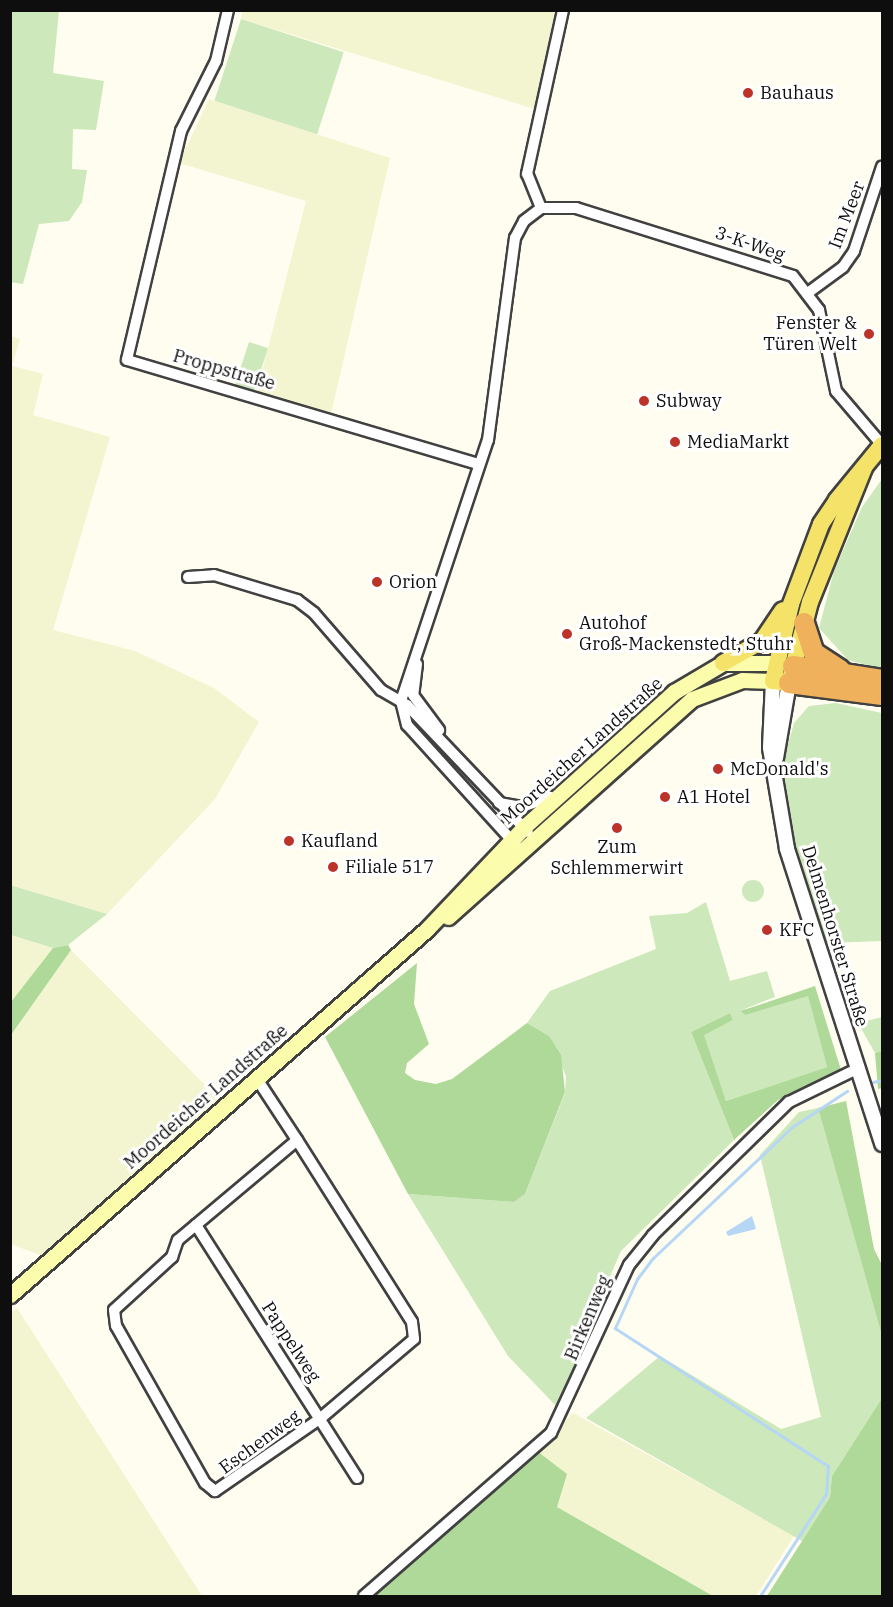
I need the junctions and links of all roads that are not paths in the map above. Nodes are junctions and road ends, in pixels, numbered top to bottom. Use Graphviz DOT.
graph roads {
  1 [pos="228,10"];
  2 [pos="563,10"];
  3 [pos="882,167"];
  4 [pos="541,208"];
  5 [pos="809,292"];
  6 [pos="882,445"];
  7 [pos="478,464"];
  8 [pos="864,468"];
  9 [pos="188,578"];
  10 [pos="791,604"];
  11 [pos="804,623"];
  12 [pos="419,646"];
  13 [pos="723,663"];
  14 [pos="783,673"];
  15 [pos="844,674"];
  16 [pos="882,680"];
  17 [pos="413,695"];
  18 [pos="882,695"];
  19 [pos="401,701"];
  20 [pos="447,747"];
  21 [pos="561,794"];
  22 [pos="499,803"];
  23 [pos="524,827"];
  24 [pos="535,839"];
  25 [pos="517,845"];
  26 [pos="856,1069"];
  27 [pos="257,1079"];
  28 [pos="297,1140"];
  29 [pos="882,1144"];
  30 [pos="196,1225"];
  31 [pos="10,1295"];
  32 [pos="321,1418"];
  33 [pos="357,1478"];
  34 [pos="364,1596"];
  1 -- 7 [label="street, Proppstraße"];
  2 -- 4 [label="street"];
  3 -- 5 [label="street, Im Meer"];
  4 -- 5 [label="street, 3-K-Weg"];
  4 -- 7 [label="street"];
  5 -- 6 [label="street, 3-K-Weg"];
  6 -- 8 [label="main road, Delmenhorster Straße"];
  7 -- 12 [label="street"];
  8 -- 10 [label="main road, Delmenhorster Straße"];
  8 -- 11 [label="main road, Delmenhorster Straße"];
  9 -- 19 [label="street"];
  10 -- 13 [label="main road"];
  10 -- 14 [label="main road"];
  11 -- 14 [label="main road, Delmenhorster Straße"];
  11 -- 15 [label="highway"];
  12 -- 17 [label="street"];
  12 -- 19 [label="street"];
  13 -- 14 [label="main road"];
  13 -- 21 [label="main road, Moordeicher Landstraße"];
  14 -- 15 [label="highway"];
  14 -- 18 [label="highway"];
  14 -- 24 [label="main road, Moordeicher Landstraße"];
  14 -- 26 [label="street, Delmenhorster Straße"];
  15 -- 16 [label="highway"];
  17 -- 19 [label="street"];
  17 -- 20 [label="street"];
  19 -- 20 [label="street"];
  19 -- 25 [label="street"];
  20 -- 22 [label="street"];
  21 -- 22 [label="street"];
  21 -- 23 [label="main road, Moordeicher Landstraße"];
  22 -- 23 [label="street"];
  23 -- 24 [label="street"];
  23 -- 25 [label="main road, Moordeicher Landstraße"];
  24 -- 25 [label="main road, Moordeicher Landstraße"];
  25 -- 27 [label="main road, Moordeicher Landstraße"];
  26 -- 29 [label="street, Delmenhorster Straße"];
  26 -- 34 [label="street, Birkenweg"];
  27 -- 28 [label="street, Eschenweg"];
  27 -- 31 [label="main road, Moordeicher Landstraße"];
  28 -- 30 [label="street, Eschenweg"];
  28 -- 32 [label="street, Eschenweg"];
  30 -- 32 [label="street, Pappelweg"];
  30 -- 32 [label="street, Eschenweg"];
  32 -- 33 [label="street, Pappelweg"];
}
